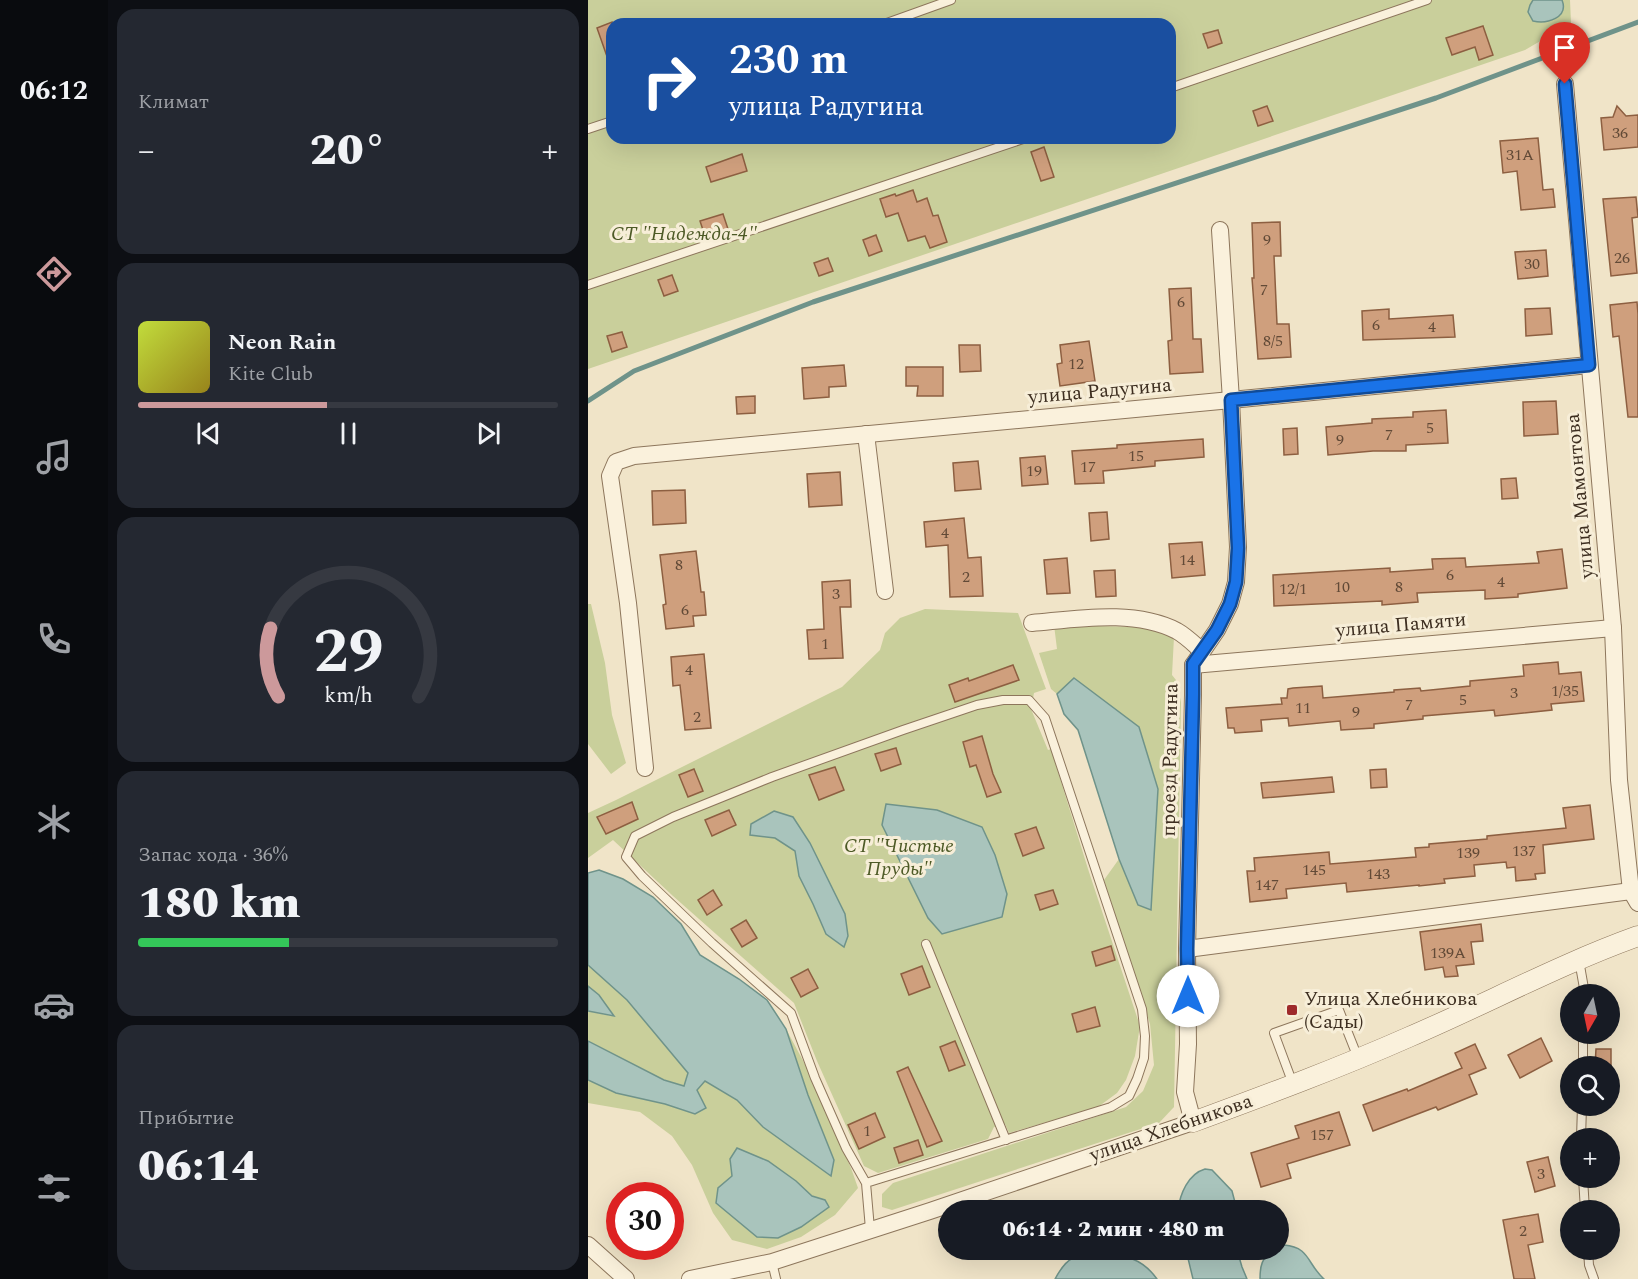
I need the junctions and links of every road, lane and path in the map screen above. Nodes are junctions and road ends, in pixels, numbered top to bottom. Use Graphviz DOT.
graph roads {
  1 [pos="951,0"];
  2 [pos="1427,0"];
  3 [pos="901,18"];
  4 [pos="1565,84"];
  5 [pos="1176,86"];
  6 [pos="606,123"];
  7 [pos="588,129"];
  8 [pos="1008,144"];
  9 [pos="1220,230"];
  10 [pos="588,285"];
  11 [pos="1589,365"];
  12 [pos="1231,400"];
  13 [pos="866,434"];
  14 [pos="885,591"];
  15 [pos="1032,623"];
  16 [pos="1613,628"];
  17 [pos="1198,658"];
  18 [pos="645,768"];
  19 [pos="1634,897"];
  20 [pos="1638,936"];
  21 [pos="926,944"];
  22 [pos="1187,949"];
  23 [pos="1579,959"];
  24 [pos="1583,984"];
  25 [pos="1359,1058"];
  26 [pos="1294,1085"];
  27 [pos="1193,1122"];
  28 [pos="1006,1140"];
  29 [pos="866,1183"];
  30 [pos="870,1229"];
  31 [pos="588,1245"];
  32 [pos="1589,1260"];
  33 [pos="772,1262"];
  34 [pos="626,1279"];
  35 [pos="690,1279"];
  36 [pos="776,1279"];
  37 [pos="1594,1279"];
  1 -- 3 [label="lane"];
  2 -- 5 [label="lane"];
  4 -- 11 [label="street, улица Мамонтова"];
  6 -- 7 [label="lane"];
  8 -- 10 [label="lane"];
  9 -- 12 [label="street"];
  11 -- 12 [label="street, улица Радугина"];
  11 -- 16 [label="street, улица Мамонтова"];
  12 -- 13 [label="street, улица Радугина"];
  12 -- 17 [label="street"];
  13 -- 14 [label="street"];
  13 -- 18 [label="street, улица Радугина"];
  15 -- 17 [label="street"];
  16 -- 17 [label="street, улица Памяти"];
  16 -- 19 [label="street, улица Мамонтова"];
  17 -- 22 [label="street, проезд Радугина"];
  19 -- 22 [label="street"];
  20 -- 23 [label="street, улица Хлебникова"];
  21 -- 28 [label="lane"];
  22 -- 27 [label="street, проезд Радугина"];
  23 -- 24 [label="lane"];
  23 -- 25 [label="street, улица Хлебникова"];
  25 -- 26 [label="street, улица Хлебникова"];
  25 -- 26 [label="lane"];
  26 -- 27 [label="street, улица Хлебникова"];
  27 -- 30 [label="street, улица Хлебникова"];
  28 -- 29 [label="lane"];
  28 -- 29 [label="lane"];
  29 -- 30 [label="lane"];
  30 -- 33 [label="street, улица Хлебникова"];
  31 -- 34 [label="street"];
  32 -- 37 [label="lane"];
  33 -- 35 [label="street, улица Хлебникова"];
  33 -- 36 [label="lane"];
}
